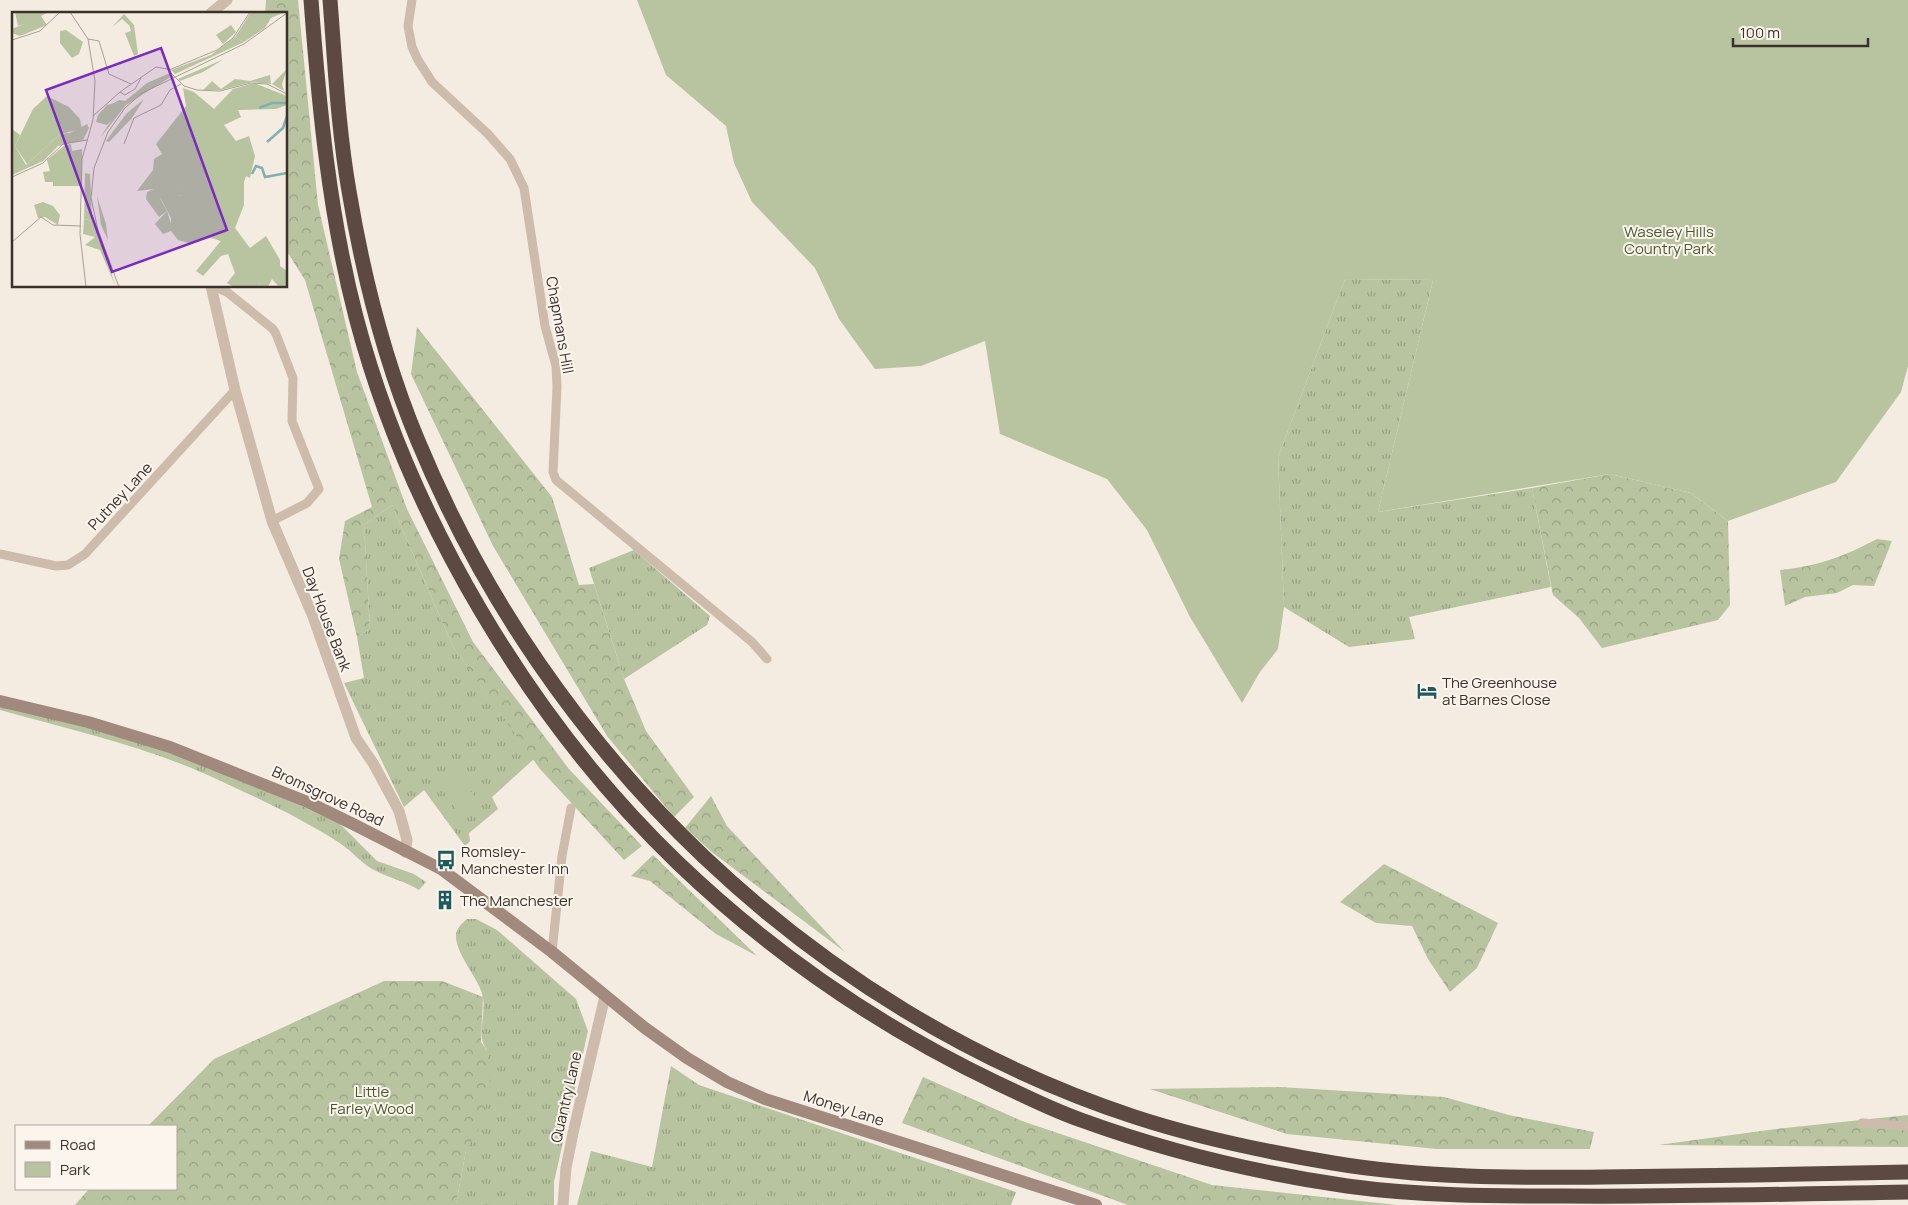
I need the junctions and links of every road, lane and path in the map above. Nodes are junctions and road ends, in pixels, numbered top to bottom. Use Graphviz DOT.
graph roads {
  1 [pos="227,0"];
  2 [pos="311,0"];
  3 [pos="330,0"];
  4 [pos="412,0"];
  5 [pos="212,12"];
  6 [pos="212,288"];
  7 [pos="217,288"];
  8 [pos="235,390"];
  9 [pos="272,521"];
  10 [pos="0,554"];
  11 [pos="767,659"];
  12 [pos="0,701"];
  13 [pos="571,808"];
  14 [pos="405,852"];
  15 [pos="552,952"];
  16 [pos="605,996"];
  17 [pos="1862,1123"];
  18 [pos="1908,1126"];
  19 [pos="1908,1172"];
  20 [pos="1908,1192"];
  21 [pos="563,1205"];
  22 [pos="1096,1205"];
  1 -- 5 [label="street"];
  2 -- 20 [label="highway"];
  3 -- 19 [label="highway"];
  4 -- 11 [label="street, Chapmans Hill"];
  6 -- 8 [label="street, Day House Bank"];
  7 -- 9 [label="street"];
  8 -- 9 [label="street, Day House Bank"];
  8 -- 10 [label="street, Putney Lane"];
  9 -- 14 [label="street, Day House Bank"];
  12 -- 14 [label="main road, Bromsgrove Road"];
  13 -- 15 [label="street"];
  14 -- 15 [label="main road, Bromsgrove Road"];
  15 -- 16 [label="main road, Bromsgrove Road"];
  16 -- 21 [label="street, Quantry Lane"];
  16 -- 22 [label="main road, Money Lane"];
  17 -- 18 [label="street"];
}
